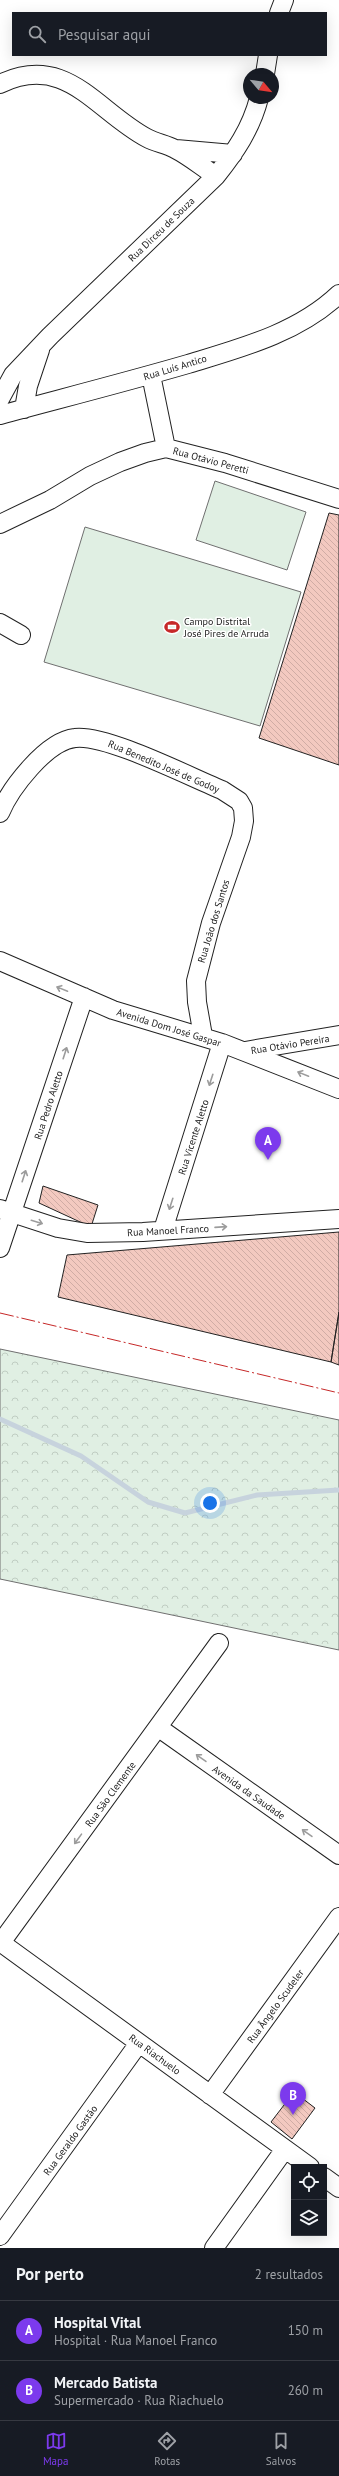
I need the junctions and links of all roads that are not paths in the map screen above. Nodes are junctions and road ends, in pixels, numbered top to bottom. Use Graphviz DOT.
graph roads {
  1 [pos="284,0"];
  2 [pos="279,12"];
  3 [pos="268,56"];
  4 [pos="266,68"];
  5 [pos="0,84"];
  6 [pos="257,104"];
  7 [pos="175,149"];
  8 [pos="233,154"];
  9 [pos="216,176"];
  10 [pos="335,304"];
  11 [pos="42,346"];
  12 [pos="151,375"];
  13 [pos="0,399"];
  14 [pos="24,409"];
  15 [pos="0,415"];
  16 [pos="166,448"];
  17 [pos="339,499"];
  18 [pos="0,524"];
  19 [pos="0,623"];
  20 [pos="21,635"];
  21 [pos="243,808"];
  22 [pos="0,813"];
  23 [pos="0,961"];
  24 [pos="84,998"];
  25 [pos="203,1036"];
  26 [pos="338,1038"];
  27 [pos="222,1043"];
  28 [pos="245,1051"];
  29 [pos="339,1089"];
  30 [pos="6,1211"];
  31 [pos="339,1219"];
  32 [pos="163,1230"];
  33 [pos="0,1248"];
  34 [pos="219,1644"];
  35 [pos="159,1728"];
  36 [pos="339,1856"];
  37 [pos="339,1916"];
  38 [pos="0,1943"];
  39 [pos="139,2043"];
  40 [pos="210,2095"];
  41 [pos="285,2149"];
  42 [pos="306,2164"];
  43 [pos="327,2179"];
  44 [pos="339,2188"];
  45 [pos="0,2236"];
  46 [pos="214,2248"];
  1 -- 2 [label="street"];
  3 -- 4 [label="street"];
  5 -- 7 [label="street"];
  6 -- 8 [label="street, Rua Dirceu de Souza"];
  7 -- 8 [label="street"];
  7 -- 9 [label="street"];
  8 -- 9 [label="street, Rua Dirceu de Souza"];
  9 -- 11 [label="street, Rua Dirceu de Souza"];
  10 -- 12 [label="street, Rua Luís Antico"];
  11 -- 13 [label="street, Rua Dirceu de Souza"];
  11 -- 14 [label="street, Rua Dirceu de Souza"];
  12 -- 14 [label="street, Rua Luís Antico"];
  12 -- 16 [label="street"];
  14 -- 15 [label="street, Rua Luís Antico"];
  16 -- 17 [label="street, Rua Otávio Peretti"];
  16 -- 18 [label="street, Rua Otávio Peretti"];
  19 -- 20 [label="street"];
  21 -- 22 [label="street, Rua Benedito José de Godoy"];
  21 -- 25 [label="street, Rua João dos Santos"];
  24 -- 23 [label="street, Avenida Dom José Gaspar, one-way"];
  24 -- 25 [label="street, Avenida Dom José Gaspar"];
  30 -- 24 [label="street, Rua Pedro Aletto, one-way"];
  25 -- 27 [label="street, Avenida Dom José Gaspar"];
  26 -- 28 [label="street, Rua Otávio Pereira"];
  27 -- 28 [label="street, Avenida Dom José Gaspar"];
  27 -- 32 [label="street, Rua Vicente Aletto, one-way"];
  29 -- 28 [label="street, Avenida Dom José Gaspar, one-way"];
  30 -- 32 [label="street, Rua Manoel Franco, one-way"];
  30 -- 33 [label="street, Rua Pedro Aletto"];
  32 -- 31 [label="street, Rua Manoel Franco, one-way"];
  34 -- 35 [label="street, Rua São Clemente"];
  36 -- 35 [label="street, Avenida da Saudade, one-way"];
  35 -- 38 [label="street, Rua São Clemente, one-way"];
  37 -- 40 [label="street, Rua Ângelo Scudeler"];
  38 -- 39 [label="street, Rua Riachuelo"];
  39 -- 40 [label="street, Rua Riachuelo"];
  39 -- 45 [label="street, Rua Geraldo Gastão"];
  40 -- 41 [label="street, Rua Riachuelo"];
  41 -- 42 [label="street, Rua Riachuelo"];
  41 -- 46 [label="street"];
  43 -- 44 [label="street"];
}
